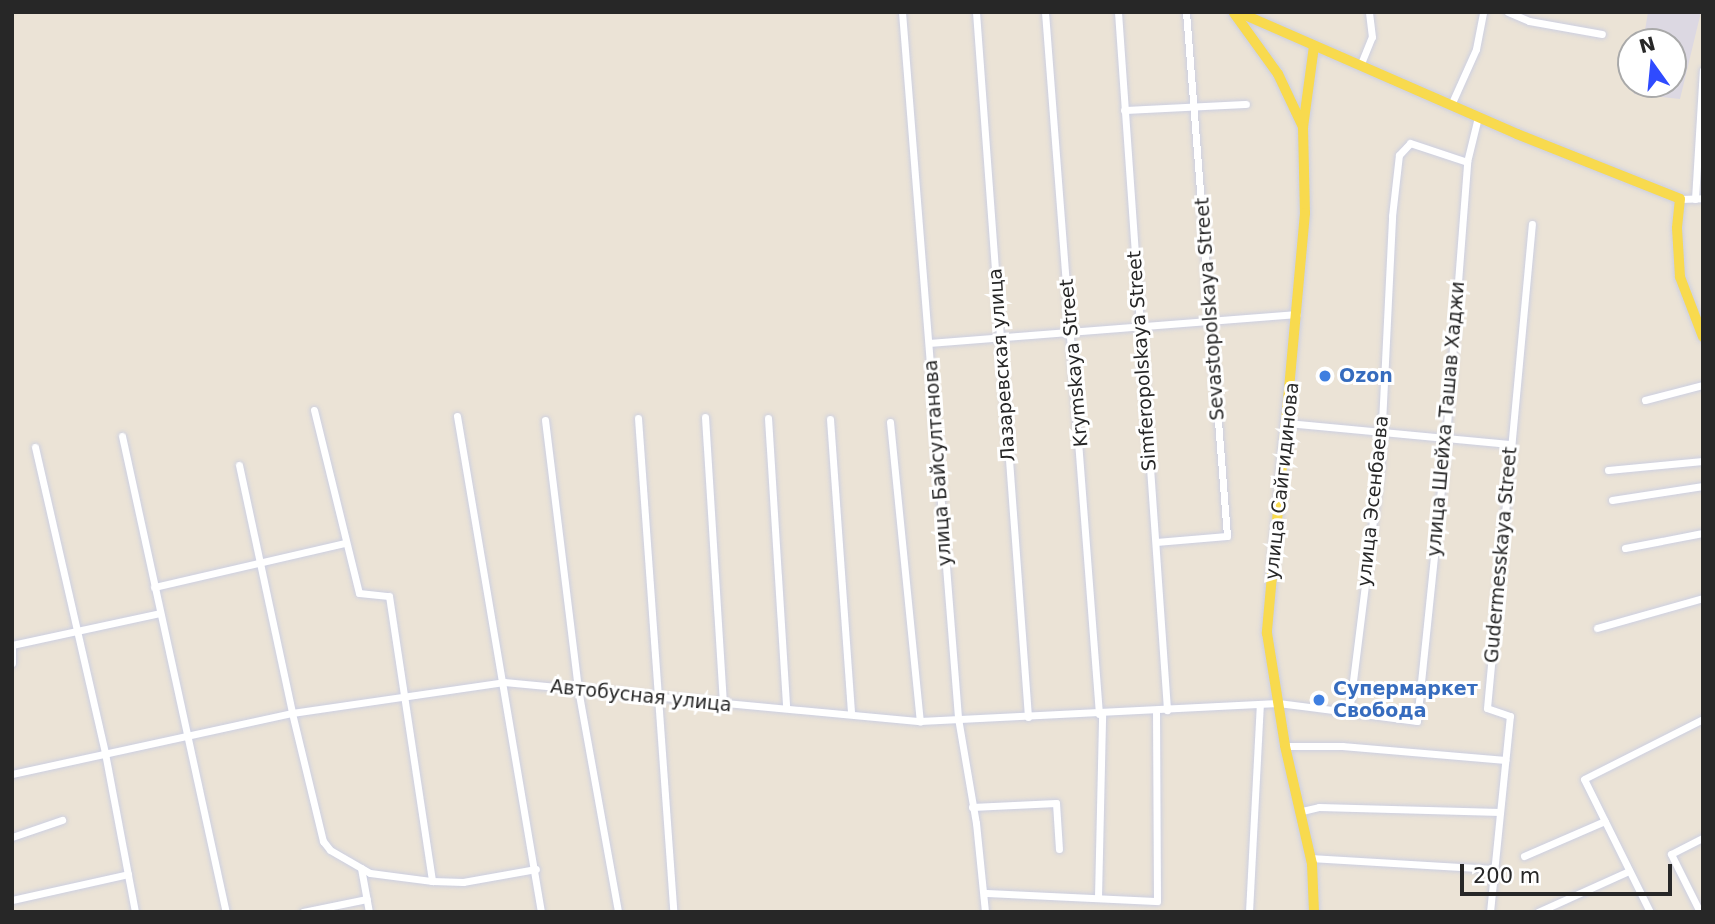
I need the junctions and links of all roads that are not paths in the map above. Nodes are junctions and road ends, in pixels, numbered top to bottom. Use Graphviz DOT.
graph roads {
  1 [pos="902,12"];
  2 [pos="976,12"];
  3 [pos="1045,12"];
  4 [pos="1118,12"];
  5 [pos="1186,12"];
  6 [pos="1236,12"];
  7 [pos="1369,12"];
  8 [pos="1483,12"];
  9 [pos="1508,12"];
  10 [pos="1602,34"];
  11 [pos="1314,46"];
  12 [pos="1360,66"];
  13 [pos="1703,70"];
  14 [pos="1247,104"];
  15 [pos="1451,105"];
  16 [pos="1194,107"];
  17 [pos="1124,110"];
  18 [pos="1478,117"];
  19 [pos="1303,127"];
  20 [pos="1467,162"];
  21 [pos="1699,198"];
  22 [pos="1680,200"];
  23 [pos="1532,224"];
  24 [pos="1297,314"];
  25 [pos="1211,321"];
  26 [pos="1138,327"];
  27 [pos="1071,332"];
  28 [pos="1000,337"];
  29 [pos="1703,337"];
  30 [pos="929,343"];
  31 [pos="1703,385"];
  32 [pos="1645,400"];
  33 [pos="314,410"];
  34 [pos="457,416"];
  35 [pos="705,417"];
  36 [pos="638,418"];
  37 [pos="768,418"];
  38 [pos="830,419"];
  39 [pos="545,420"];
  40 [pos="890,422"];
  41 [pos="1287,423"];
  42 [pos="1382,430"];
  43 [pos="122,436"];
  44 [pos="1446,438"];
  45 [pos="1511,444"];
  46 [pos="35,447"];
  47 [pos="1703,461"];
  48 [pos="239,465"];
  49 [pos="1608,470"];
  50 [pos="1703,486"];
  51 [pos="1612,500"];
  52 [pos="1703,533"];
  53 [pos="1156,542"];
  54 [pos="344,543"];
  55 [pos="1625,548"];
  56 [pos="261,563"];
  57 [pos="154,587"];
  58 [pos="1703,598"];
  59 [pos="160,613"];
  60 [pos="1597,628"];
  61 [pos="77,631"];
  62 [pos="12,646"];
  63 [pos="12,663"];
  64 [pos="503,682"];
  65 [pos="579,689"];
  66 [pos="656,695"];
  67 [pos="407,699"];
  68 [pos="1278,703"];
  69 [pos="1259,704"];
  70 [pos="723,706"];
  71 [pos="786,706"];
  72 [pos="1167,710"];
  73 [pos="1156,711"];
  74 [pos="292,713"];
  75 [pos="851,713"];
  76 [pos="1349,713"];
  77 [pos="1100,714"];
  78 [pos="958,718"];
  79 [pos="1028,718"];
  80 [pos="1703,719"];
  81 [pos="1417,721"];
  82 [pos="919,722"];
  83 [pos="187,739"];
  84 [pos="1285,746"];
  85 [pos="105,753"];
  86 [pos="1505,760"];
  87 [pos="12,774"];
  88 [pos="972,807"];
  89 [pos="1302,811"];
  90 [pos="1500,812"];
  91 [pos="62,820"];
  92 [pos="1605,821"];
  93 [pos="12,837"];
  94 [pos="1703,838"];
  95 [pos="1059,849"];
  96 [pos="1524,856"];
  97 [pos="1310,858"];
  98 [pos="361,868"];
  99 [pos="536,869"];
  100 [pos="1494,869"];
  101 [pos="1629,871"];
  102 [pos="128,874"];
  103 [pos="432,881"];
  104 [pos="985,893"];
  105 [pos="1098,897"];
  106 [pos="367,899"];
  107 [pos="12,900"];
  108 [pos="135,912"];
  109 [pos="226,912"];
  110 [pos="303,912"];
  111 [pos="369,912"];
  112 [pos="541,912"];
  113 [pos="618,912"];
  114 [pos="673,912"];
  115 [pos="985,912"];
  116 [pos="1249,912"];
  117 [pos="1314,912"];
  118 [pos="1490,912"];
  119 [pos="1538,912"];
  120 [pos="1650,912"];
  121 [pos="1700,912"];
  1 -- 30 [label="street, улица Байсултанова"];
  2 -- 28 [label="street, Лазаревская улица"];
  3 -- 27 [label="street, Krymskaya Street"];
  4 -- 17 [label="street, Simferopolskaya Street"];
  5 -- 16 [label="street, Sevastopolskaya Street"];
  6 -- 11 [label="main road"];
  6 -- 19 [label="main road"];
  7 -- 12 [label="street"];
  8 -- 15 [label="street"];
  9 -- 10 [label="street"];
  11 -- 12 [label="main road"];
  11 -- 19 [label="main road, улица Сайгидинова"];
  12 -- 15 [label="main road"];
  13 -- 21 [label="street"];
  14 -- 16 [label="street"];
  15 -- 18 [label="main road"];
  16 -- 17 [label="street"];
  16 -- 25 [label="street, Sevastopolskaya Street"];
  17 -- 26 [label="street, Simferopolskaya Street"];
  18 -- 20 [label="street, улица Шейха Ташав Хаджи"];
  18 -- 22 [label="main road"];
  19 -- 24 [label="main road, улица Сайгидинова"];
  20 -- 42 [label="street, улица Эсенбаева"];
  20 -- 44 [label="street, улица Шейха Ташав Хаджи"];
  21 -- 22 [label="street"];
  22 -- 29 [label="main road"];
  23 -- 45 [label="street, Gudermesskaya Street"];
  24 -- 25 [label="street"];
  24 -- 41 [label="main road, улица Сайгидинова"];
  25 -- 26 [label="street"];
  25 -- 53 [label="street, Sevastopolskaya Street"];
  26 -- 27 [label="street"];
  26 -- 53 [label="street, Simferopolskaya Street"];
  27 -- 28 [label="street"];
  27 -- 77 [label="street, Krymskaya Street"];
  28 -- 30 [label="street"];
  28 -- 79 [label="street, Лазаревская улица"];
  30 -- 78 [label="street, улица Байсултанова"];
  31 -- 32 [label="street"];
  33 -- 54 [label="street"];
  34 -- 64 [label="street"];
  35 -- 70 [label="street"];
  36 -- 66 [label="street"];
  37 -- 71 [label="street"];
  38 -- 75 [label="street"];
  39 -- 65 [label="street"];
  40 -- 82 [label="street"];
  41 -- 42 [label="street"];
  41 -- 68 [label="main road, улица Сайгидинова"];
  42 -- 44 [label="street"];
  42 -- 76 [label="street, улица Эсенбаева"];
  43 -- 57 [label="street"];
  44 -- 45 [label="street"];
  44 -- 81 [label="street, улица Шейха Ташав Хаджи"];
  45 -- 86 [label="street, Gudermesskaya Street"];
  46 -- 61 [label="street"];
  47 -- 49 [label="street"];
  48 -- 56 [label="street"];
  50 -- 51 [label="street"];
  52 -- 55 [label="street"];
  53 -- 72 [label="street, Simferopolskaya Street"];
  54 -- 56 [label="street"];
  54 -- 67 [label="street"];
  56 -- 57 [label="street"];
  56 -- 74 [label="street"];
  57 -- 59 [label="street"];
  58 -- 60 [label="street"];
  59 -- 61 [label="street"];
  59 -- 83 [label="street"];
  61 -- 62 [label="street"];
  61 -- 85 [label="street"];
  62 -- 63 [label="street"];
  64 -- 65 [label="street, Автобусная улица"];
  64 -- 67 [label="street, Автобусная улица"];
  64 -- 99 [label="street"];
  65 -- 66 [label="street, Автобусная улица"];
  65 -- 113 [label="street"];
  66 -- 70 [label="street, Автобусная улица"];
  66 -- 114 [label="street"];
  67 -- 74 [label="street, Автобусная улица"];
  67 -- 103 [label="street"];
  68 -- 69 [label="street, Автобусная улица"];
  68 -- 76 [label="street, Автобусная улица"];
  68 -- 84 [label="main road, улица Сайгидинова"];
  69 -- 72 [label="street, Автобусная улица"];
  69 -- 116 [label="street"];
  70 -- 71 [label="street, Автобусная улица"];
  71 -- 75 [label="street, Автобусная улица"];
  72 -- 73 [label="street, Автобусная улица"];
  73 -- 77 [label="street, Автобусная улица"];
  73 -- 105 [label="street"];
  74 -- 83 [label="street, Автобусная улица"];
  74 -- 98 [label="street"];
  75 -- 82 [label="street, Автобусная улица"];
  76 -- 81 [label="street, Автобусная улица"];
  77 -- 79 [label="street, Автобусная улица"];
  77 -- 105 [label="street, Krymskaya Street"];
  78 -- 79 [label="street, Автобусная улица"];
  78 -- 82 [label="street, Автобусная улица"];
  78 -- 88 [label="street, улица Байсултанова"];
  80 -- 92 [label="street"];
  83 -- 85 [label="street, Автобусная улица"];
  83 -- 109 [label="street"];
  84 -- 86 [label="street"];
  84 -- 89 [label="main road, улица Сайгидинова"];
  85 -- 87 [label="street, Автобусная улица"];
  85 -- 102 [label="street"];
  86 -- 90 [label="street, Gudermesskaya Street"];
  88 -- 95 [label="street"];
  88 -- 104 [label="street, улица Байсултанова"];
  89 -- 90 [label="street"];
  89 -- 97 [label="main road, улица Сайгидинова"];
  90 -- 100 [label="street, Gudermesskaya Street"];
  91 -- 93 [label="street"];
  92 -- 96 [label="street"];
  92 -- 101 [label="street"];
  94 -- 121 [label="street"];
  97 -- 100 [label="street"];
  97 -- 117 [label="main road, улица Сайгидинова"];
  98 -- 103 [label="street"];
  98 -- 106 [label="street"];
  99 -- 103 [label="street"];
  99 -- 112 [label="street"];
  100 -- 118 [label="street, Gudermesskaya Street"];
  101 -- 119 [label="street"];
  101 -- 120 [label="street"];
  102 -- 107 [label="street"];
  102 -- 108 [label="street"];
  104 -- 105 [label="street"];
  104 -- 115 [label="street, улица Байсултанова"];
  106 -- 110 [label="street"];
  106 -- 111 [label="street"];
}
